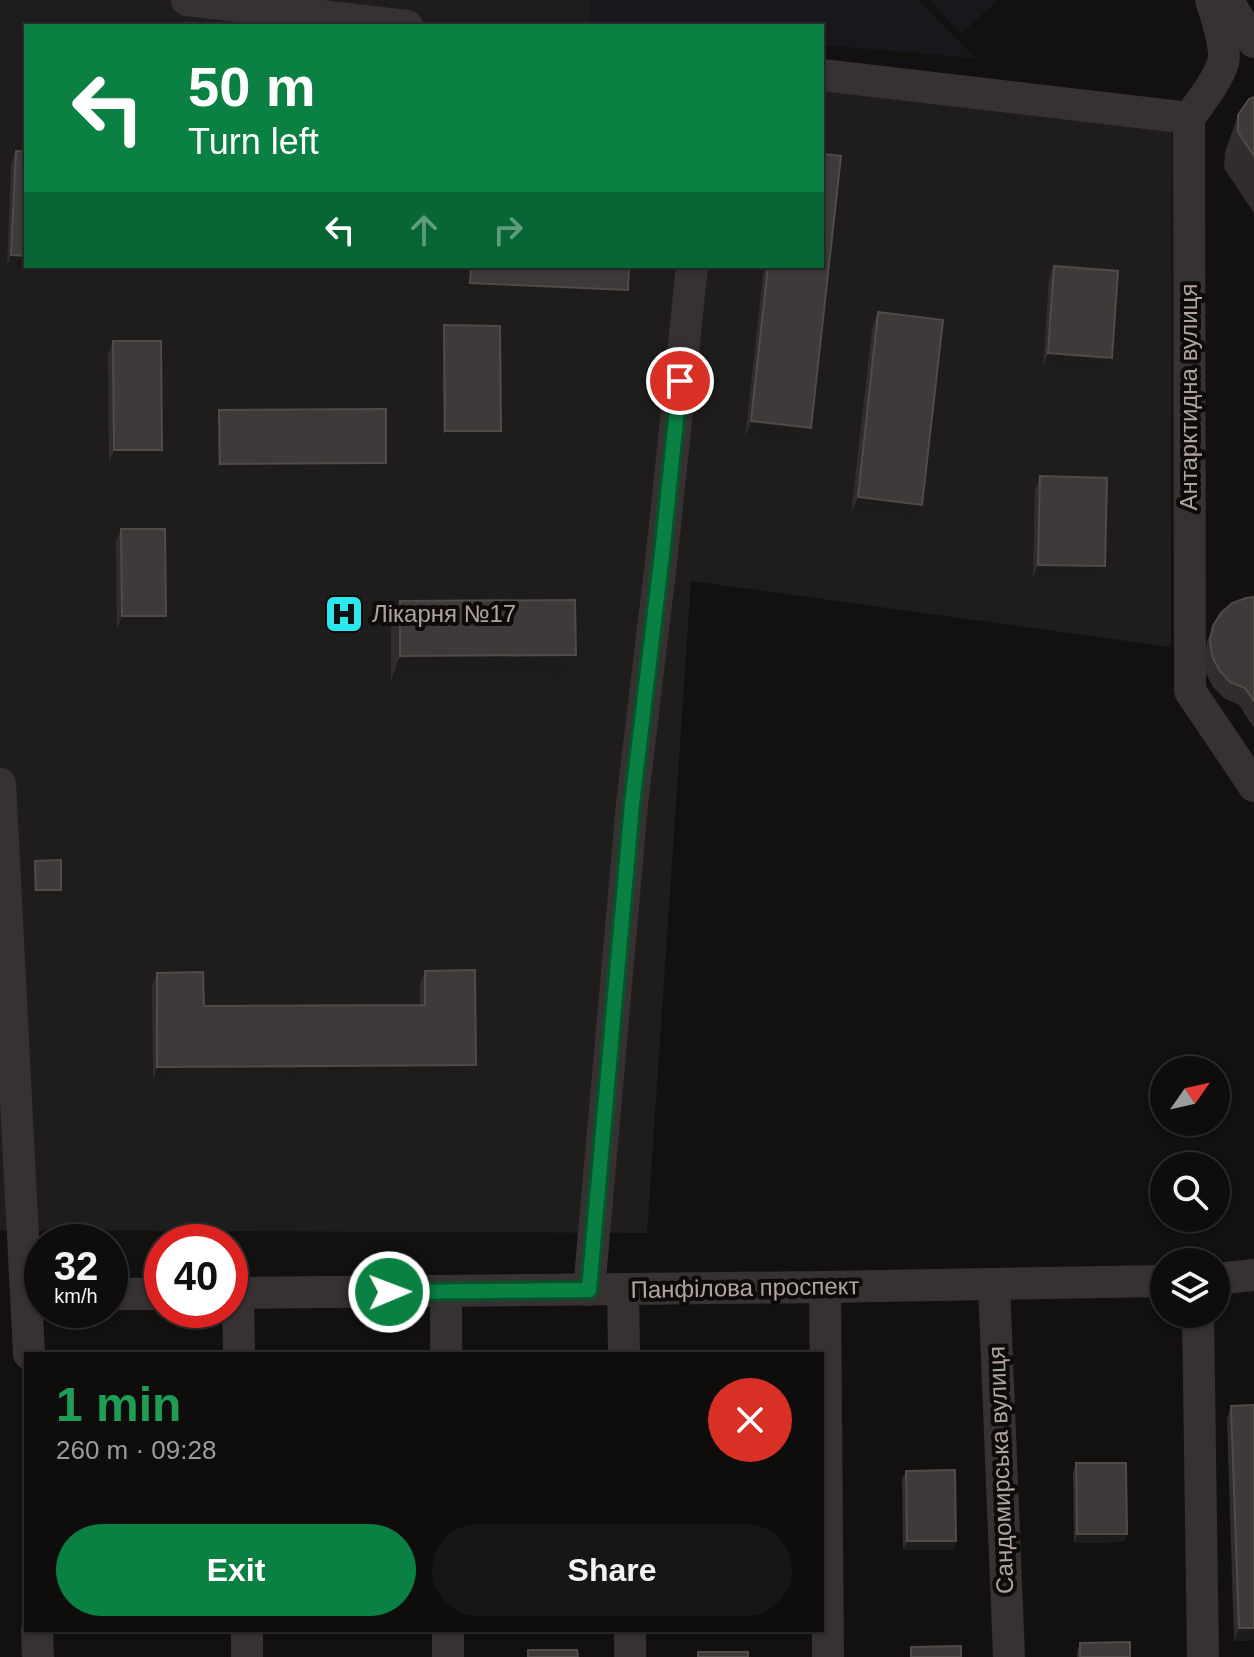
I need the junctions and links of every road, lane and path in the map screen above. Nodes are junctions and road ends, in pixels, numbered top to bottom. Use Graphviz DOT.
graph roads {
  1 [pos="187,0"];
  2 [pos="1211,0"];
  3 [pos="1227,0"];
  4 [pos="390,24"];
  5 [pos="1254,42"];
  6 [pos="824,75"];
  7 [pos="1189,118"];
  8 [pos="692,268"];
  9 [pos="0,784"];
  10 [pos="1254,786"];
  11 [pos="1254,1275"];
  12 [pos="1230,1278"];
  13 [pos="1150,1281"];
  14 [pos="994,1284"];
  15 [pos="825,1287"];
  16 [pos="589,1290"];
  17 [pos="623,1290"];
  18 [pos="446,1291"];
  19 [pos="248,1293"];
  20 [pos="23,1295"];
  21 [pos="237,1328"];
  22 [pos="1198,1328"];
  23 [pos="29,1352"];
  24 [pos="239,1352"];
  25 [pos="446,1352"];
  26 [pos="624,1352"];
  27 [pos="37,1632"];
  28 [pos="247,1632"];
  29 [pos="448,1632"];
  30 [pos="630,1632"];
  31 [pos="38,1657"];
  32 [pos="247,1657"];
  33 [pos="448,1657"];
  34 [pos="630,1657"];
  35 [pos="828,1657"];
  36 [pos="1009,1657"];
  37 [pos="1203,1657"];
  1 -- 4 [label="street"];
  2 -- 7 [label="street"];
  3 -- 5 [label="street"];
  6 -- 7 [label="street"];
  7 -- 10 [label="street, Антарктидна вулиця"];
  8 -- 16 [label="street"];
  9 -- 20 [label="street"];
  11 -- 12 [label="street"];
  13 -- 14 [label="street, Панфілова проспект"];
  14 -- 15 [label="street, Панфілова проспект"];
  14 -- 36 [label="street, Сандомирська вулиця"];
  15 -- 17 [label="street, Панфілова проспект"];
  15 -- 35 [label="street"];
  16 -- 17 [label="street, Панфілова проспект"];
  16 -- 18 [label="street, Панфілова проспект"];
  17 -- 26 [label="street"];
  18 -- 19 [label="street, Панфілова проспект"];
  18 -- 25 [label="street"];
  20 -- 23 [label="street"];
  21 -- 24 [label="street"];
  22 -- 37 [label="street"];
  27 -- 31 [label="street"];
  28 -- 32 [label="street"];
  29 -- 33 [label="street"];
  30 -- 34 [label="street"];
}
